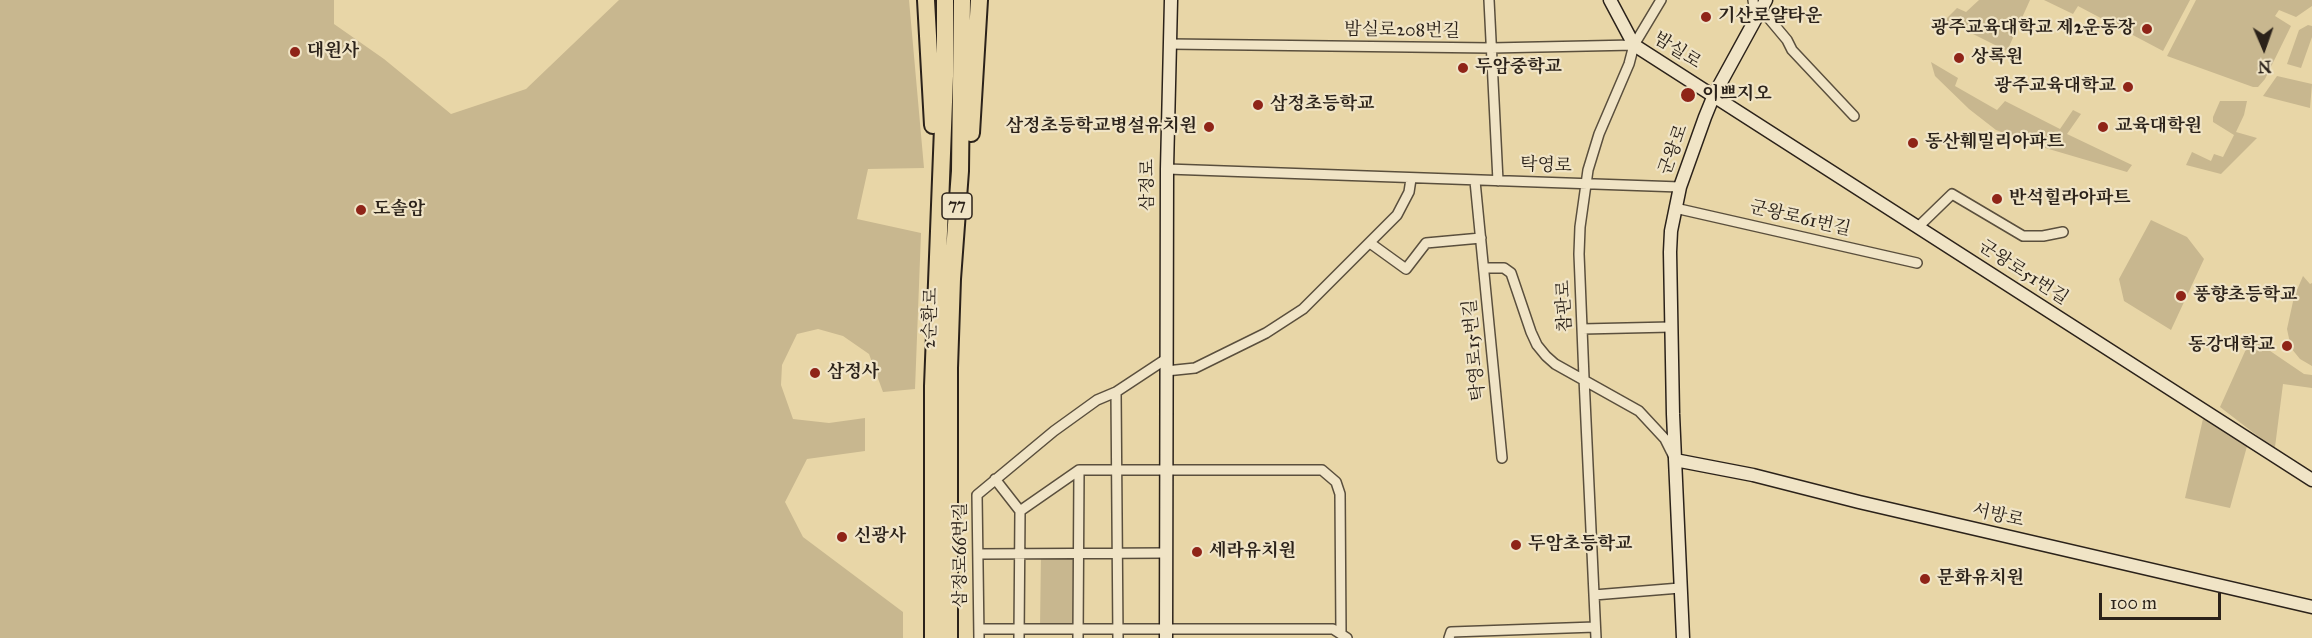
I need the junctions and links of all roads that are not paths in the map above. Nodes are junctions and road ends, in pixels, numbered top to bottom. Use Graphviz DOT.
graph roads {
  1 [pos="927,0"];
  2 [pos="945,0"];
  3 [pos="962,0"];
  4 [pos="980,0"];
  5 [pos="1171,0"];
  6 [pos="1489,0"];
  7 [pos="1610,0"];
  8 [pos="1661,0"];
  9 [pos="1759,7"];
  10 [pos="1170,44"];
  11 [pos="1634,45"];
  12 [pos="1491,48"];
  13 [pos="1714,96"];
  14 [pos="1854,116"];
  15 [pos="1167,169"];
  16 [pos="960,171"];
  17 [pos="1411,179"];
  18 [pos="1475,181"];
  19 [pos="1498,182"];
  20 [pos="1586,184"];
  21 [pos="1680,188"];
  22 [pos="939,202"];
  23 [pos="1675,208"];
  24 [pos="1918,227"];
  25 [pos="2063,232"];
  26 [pos="1480,238"];
  27 [pos="1370,243"];
  28 [pos="1917,263"];
  29 [pos="1484,268"];
  30 [pos="1671,327"];
  31 [pos="1582,329"];
  32 [pos="1166,365"];
  33 [pos="1584,378"];
  34 [pos="1116,392"];
  35 [pos="941,411"];
  36 [pos="1502,458"];
  37 [pos="1675,459"];
  38 [pos="1079,470"];
  39 [pos="1117,471"];
  40 [pos="1166,471"];
  41 [pos="995,479"];
  42 [pos="2312,480"];
  43 [pos="1020,511"];
  44 [pos="1166,553"];
  45 [pos="979,554"];
  46 [pos="1019,554"];
  47 [pos="1078,554"];
  48 [pos="1117,554"];
  49 [pos="1680,588"];
  50 [pos="1594,595"];
  51 [pos="2312,607"];
  52 [pos="1595,627"];
  53 [pos="1166,633"];
  54 [pos="1211,633"];
  55 [pos="979,634"];
  56 [pos="1019,634"];
  57 [pos="1078,634"];
  58 [pos="1118,634"];
  59 [pos="1248,634"];
  60 [pos="1287,634"];
  61 [pos="1520,634"];
  62 [pos="1344,635"];
  63 [pos="1450,636"];
  64 [pos="933,638"];
  65 [pos="949,638"];
  66 [pos="1596,638"];
  67 [pos="1683,638"];
  1 -- 22 [label="highway"];
  2 -- 22 [label="highway, 2순환로 / 77"];
  3 -- 16 [label="highway, 2순환로 / 77"];
  4 -- 16 [label="highway"];
  5 -- 10 [label="main road, 삼정로"];
  6 -- 12 [label="street"];
  7 -- 11 [label="main road, 밤실로"];
  8 -- 11 [label="street, 참판로"];
  9 -- 13 [label="main road, 군왕로"];
  9 -- 14 [label="street"];
  10 -- 12 [label="street, 밤실로208번길"];
  10 -- 15 [label="main road, 삼정로"];
  11 -- 12 [label="street, 밤실로208번길"];
  11 -- 13 [label="main road, 밤실로"];
  11 -- 20 [label="street, 참판로"];
  12 -- 19 [label="street"];
  13 -- 21 [label="main road, 군왕로"];
  13 -- 24 [label="main road, 군왕로51번길"];
  15 -- 17 [label="street, 탁영로"];
  15 -- 32 [label="main road, 삼정로"];
  16 -- 35 [label="highway, 2순환로 / 77"];
  17 -- 18 [label="street, 탁영로"];
  17 -- 27 [label="street"];
  18 -- 19 [label="street, 탁영로"];
  18 -- 26 [label="street, 탁영로15번길"];
  19 -- 20 [label="street, 탁영로"];
  20 -- 21 [label="street, 탁영로"];
  20 -- 31 [label="street, 참판로"];
  21 -- 23 [label="main road, 군왕로"];
  22 -- 35 [label="highway, 2순환로 / 77"];
  23 -- 28 [label="street, 군왕로61번길"];
  23 -- 30 [label="main road, 군왕로"];
  24 -- 25 [label="street"];
  24 -- 42 [label="main road, 군왕로51번길"];
  26 -- 27 [label="street"];
  26 -- 29 [label="street, 탁영로15번길"];
  27 -- 32 [label="street"];
  29 -- 33 [label="street"];
  29 -- 36 [label="street, 탁영로15번길"];
  30 -- 31 [label="street"];
  30 -- 37 [label="main road, 군왕로"];
  31 -- 33 [label="street, 참판로"];
  32 -- 34 [label="street, 삼정로66번길"];
  32 -- 40 [label="main road, 삼정로"];
  33 -- 37 [label="street"];
  33 -- 50 [label="street, 참판로"];
  34 -- 39 [label="street"];
  34 -- 41 [label="street, 삼정로66번길"];
  35 -- 64 [label="highway, 2순환로 / 77"];
  35 -- 65 [label="highway, 2순환로 / 77"];
  37 -- 49 [label="main road, 군왕로"];
  37 -- 51 [label="main road, 서방로"];
  38 -- 39 [label="street"];
  38 -- 43 [label="street"];
  38 -- 47 [label="street"];
  39 -- 40 [label="street"];
  39 -- 48 [label="street"];
  40 -- 44 [label="main road, 삼정로"];
  40 -- 62 [label="street"];
  41 -- 43 [label="street"];
  41 -- 45 [label="street, 삼정로66번길"];
  43 -- 46 [label="street"];
  44 -- 48 [label="street"];
  44 -- 53 [label="main road, 삼정로"];
  45 -- 46 [label="street"];
  45 -- 55 [label="street, 삼정로66번길"];
  46 -- 47 [label="street"];
  46 -- 56 [label="street"];
  47 -- 48 [label="street"];
  47 -- 57 [label="street"];
  48 -- 58 [label="street"];
  49 -- 50 [label="street"];
  49 -- 67 [label="main road, 군왕로"];
  50 -- 52 [label="street, 참판로"];
  52 -- 61 [label="street"];
  52 -- 66 [label="street, 참판로"];
  53 -- 54 [label="street"];
  53 -- 58 [label="street"];
  54 -- 59 [label="street"];
  55 -- 56 [label="street"];
  56 -- 57 [label="street"];
  57 -- 58 [label="street"];
  59 -- 60 [label="street"];
  60 -- 62 [label="street"];
  61 -- 63 [label="street"];
}
